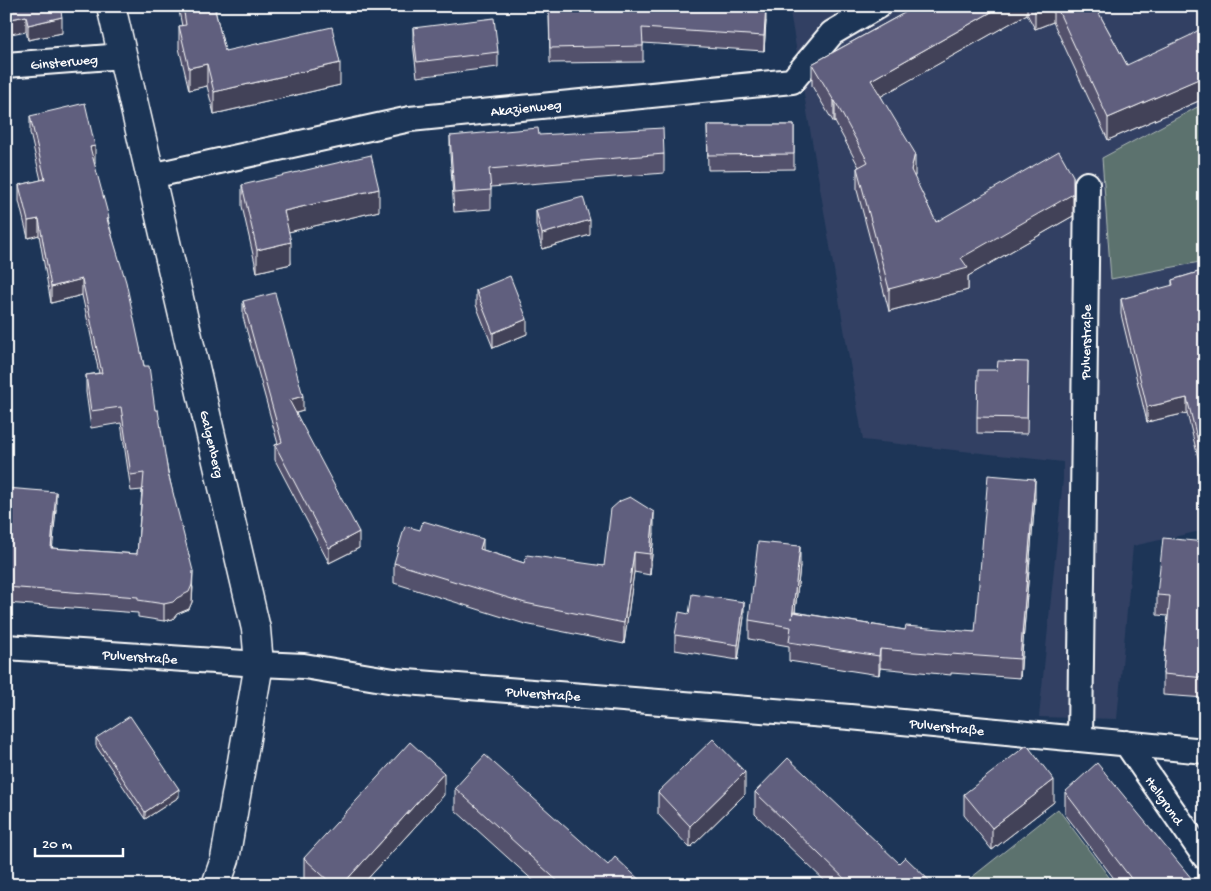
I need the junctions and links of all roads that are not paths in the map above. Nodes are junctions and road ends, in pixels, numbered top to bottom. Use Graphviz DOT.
graph roads {
  1 [pos="111,6"];
  2 [pos="878,6"];
  3 [pos="122,56"];
  4 [pos="6,65"];
  5 [pos="151,176"];
  6 [pos="1088,184"];
  7 [pos="6,647"];
  8 [pos="259,664"];
  9 [pos="1080,739"];
  10 [pos="1126,742"];
  11 [pos="1205,751"];
  12 [pos="1205,857"];
  13 [pos="216,885"];
  1 -- 3 [label="street, Galgenberg"];
  2 -- 5 [label="street, Akazienweg"];
  3 -- 4 [label="street, Ginsterweg"];
  3 -- 5 [label="street, Galgenberg"];
  5 -- 8 [label="street, Galgenberg"];
  6 -- 9 [label="street, Pulverstraße"];
  7 -- 8 [label="street, Pulverstraße"];
  8 -- 9 [label="street, Pulverstraße"];
  8 -- 13 [label="street, Galgenberg"];
  9 -- 10 [label="street, Pulverstraße"];
  10 -- 11 [label="street, Pulverstraße"];
  10 -- 12 [label="street, Hellgrund"];
}
